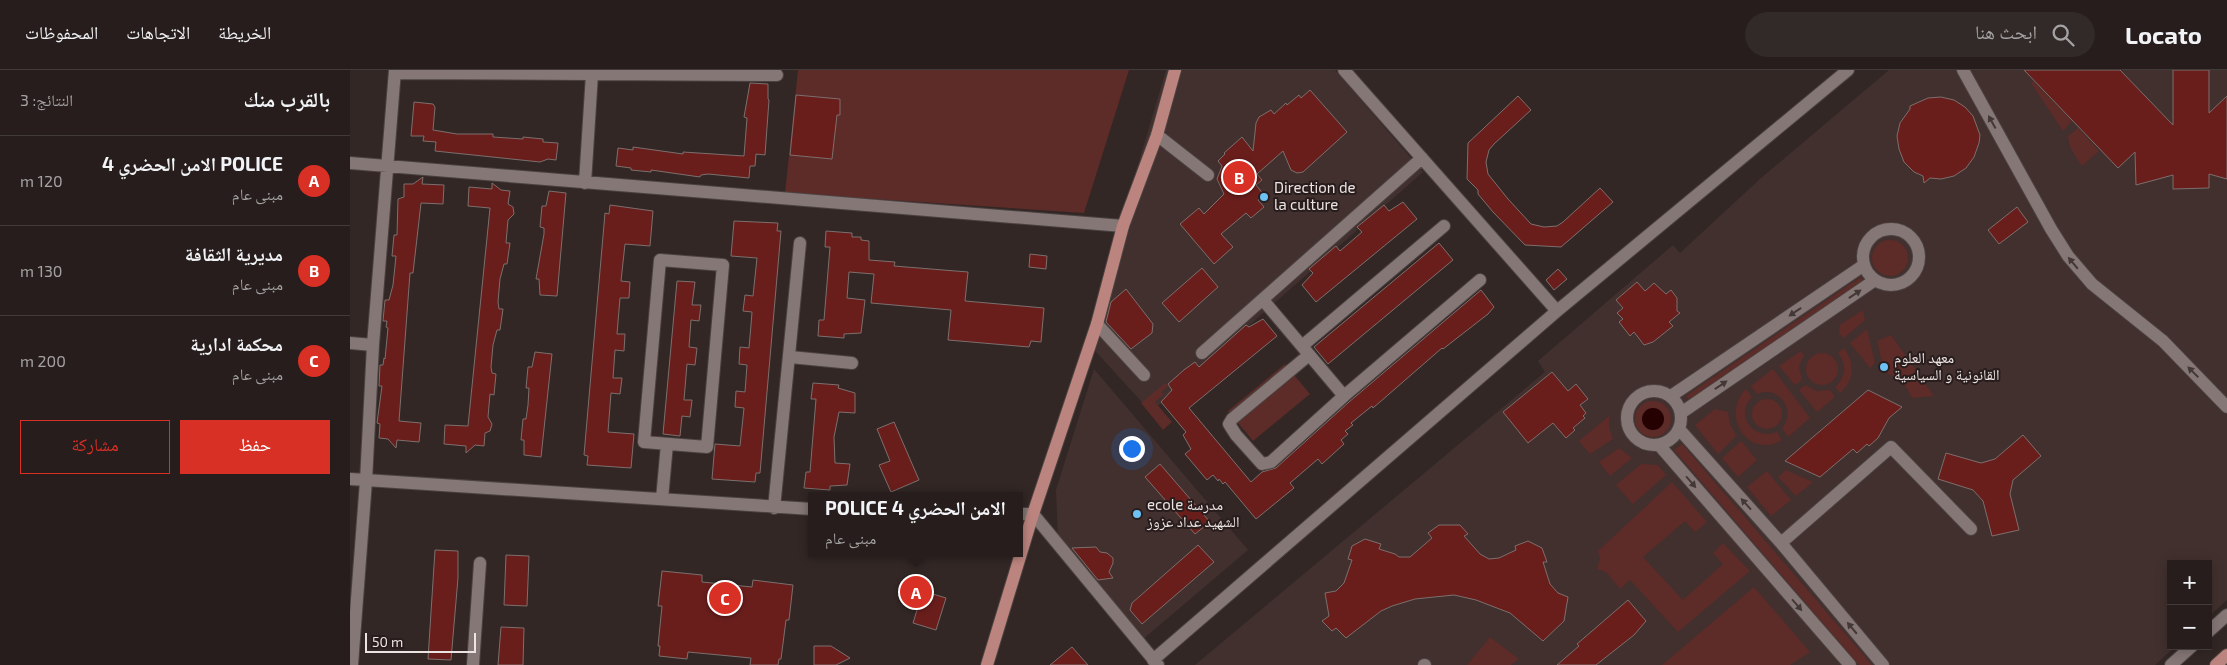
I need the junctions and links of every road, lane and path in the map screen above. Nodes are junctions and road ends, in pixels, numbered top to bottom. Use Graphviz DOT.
graph roads {
  1 [pos="1175,70"];
  2 [pos="1344,70"];
  3 [pos="1848,70"];
  4 [pos="1963,70"];
  5 [pos="395,72"];
  6 [pos="592,74"];
  7 [pos="777,75"];
  8 [pos="1156,135"];
  9 [pos="1422,158"];
  10 [pos="350,163"];
  11 [pos="388,167"];
  12 [pos="1208,175"];
  13 [pos="584,183"];
  14 [pos="1123,226"];
  15 [pos="1444,226"];
  16 [pos="800,243"];
  17 [pos="1864,265"];
  18 [pos="1480,280"];
  19 [pos="1875,280"];
  20 [pos="1263,300"];
  21 [pos="1557,311"];
  22 [pos="1097,324"];
  23 [pos="350,343"];
  24 [pos="373,345"];
  25 [pos="1306,350"];
  26 [pos="1202,353"];
  27 [pos="790,356"];
  28 [pos="852,364"];
  29 [pos="1144,375"];
  30 [pos="1344,396"];
  31 [pos="1671,396"];
  32 [pos="2227,407"];
  33 [pos="1681,413"];
  34 [pos="1679,429"];
  35 [pos="667,444"];
  36 [pos="1659,445"];
  37 [pos="350,479"];
  38 [pos="366,481"];
  39 [pos="662,499"];
  40 [pos="774,508"];
  41 [pos="808,509"];
  42 [pos="1026,514"];
  43 [pos="1971,528"];
  44 [pos="1781,543"];
  45 [pos="1015,557"];
  46 [pos="480,564"];
  47 [pos="2227,615"];
  48 [pos="2212,628"];
  49 [pos="2188,650"];
  50 [pos="2227,655"];
  51 [pos="351,662"];
  52 [pos="1156,663"];
  53 [pos="473,665"];
  54 [pos="986,665"];
  55 [pos="1850,665"];
  56 [pos="1883,665"];
  57 [pos="2171,665"];
  58 [pos="2216,665"];
  1 -- 8 [label="main road"];
  2 -- 9 [label="street"];
  3 -- 21 [label="street"];
  32 -- 4 [label="street, one-way"];
  5 -- 6 [label="street"];
  5 -- 11 [label="street"];
  6 -- 7 [label="street"];
  6 -- 13 [label="street"];
  8 -- 12 [label="street"];
  8 -- 14 [label="main road"];
  9 -- 20 [label="street"];
  9 -- 21 [label="street"];
  10 -- 11 [label="street"];
  11 -- 13 [label="street"];
  11 -- 24 [label="street"];
  13 -- 14 [label="street"];
  14 -- 22 [label="main road"];
  15 -- 25 [label="street"];
  16 -- 27 [label="street"];
  17 -- 19 [label="street"];
  17 -- 19 [label="street"];
  17 -- 31 [label="street, one-way"];
  18 -- 30 [label="street"];
  33 -- 19 [label="street, one-way"];
  20 -- 25 [label="street"];
  20 -- 26 [label="street"];
  21 -- 52 [label="street"];
  22 -- 29 [label="street"];
  22 -- 42 [label="main road"];
  23 -- 24 [label="street"];
  24 -- 38 [label="street"];
  25 -- 30 [label="street"];
  25 -- 30 [label="street"];
  27 -- 28 [label="street"];
  27 -- 40 [label="street"];
  31 -- 33 [label="street"];
  31 -- 36 [label="street"];
  33 -- 34 [label="street"];
  34 -- 36 [label="street"];
  44 -- 34 [label="street, one-way"];
  35 -- 35 [label="street"];
  35 -- 39 [label="street"];
  36 -- 55 [label="street, one-way"];
  37 -- 38 [label="street"];
  38 -- 39 [label="street"];
  38 -- 51 [label="street"];
  39 -- 40 [label="street"];
  40 -- 41 [label="street"];
  42 -- 52 [label="street"];
  43 -- 44 [label="street"];
  56 -- 44 [label="street, one-way"];
  45 -- 54 [label="main road"];
  46 -- 53 [label="street"];
  47 -- 48 [label="street"];
  49 -- 57 [label="street"];
  50 -- 58 [label="main road"];
}
